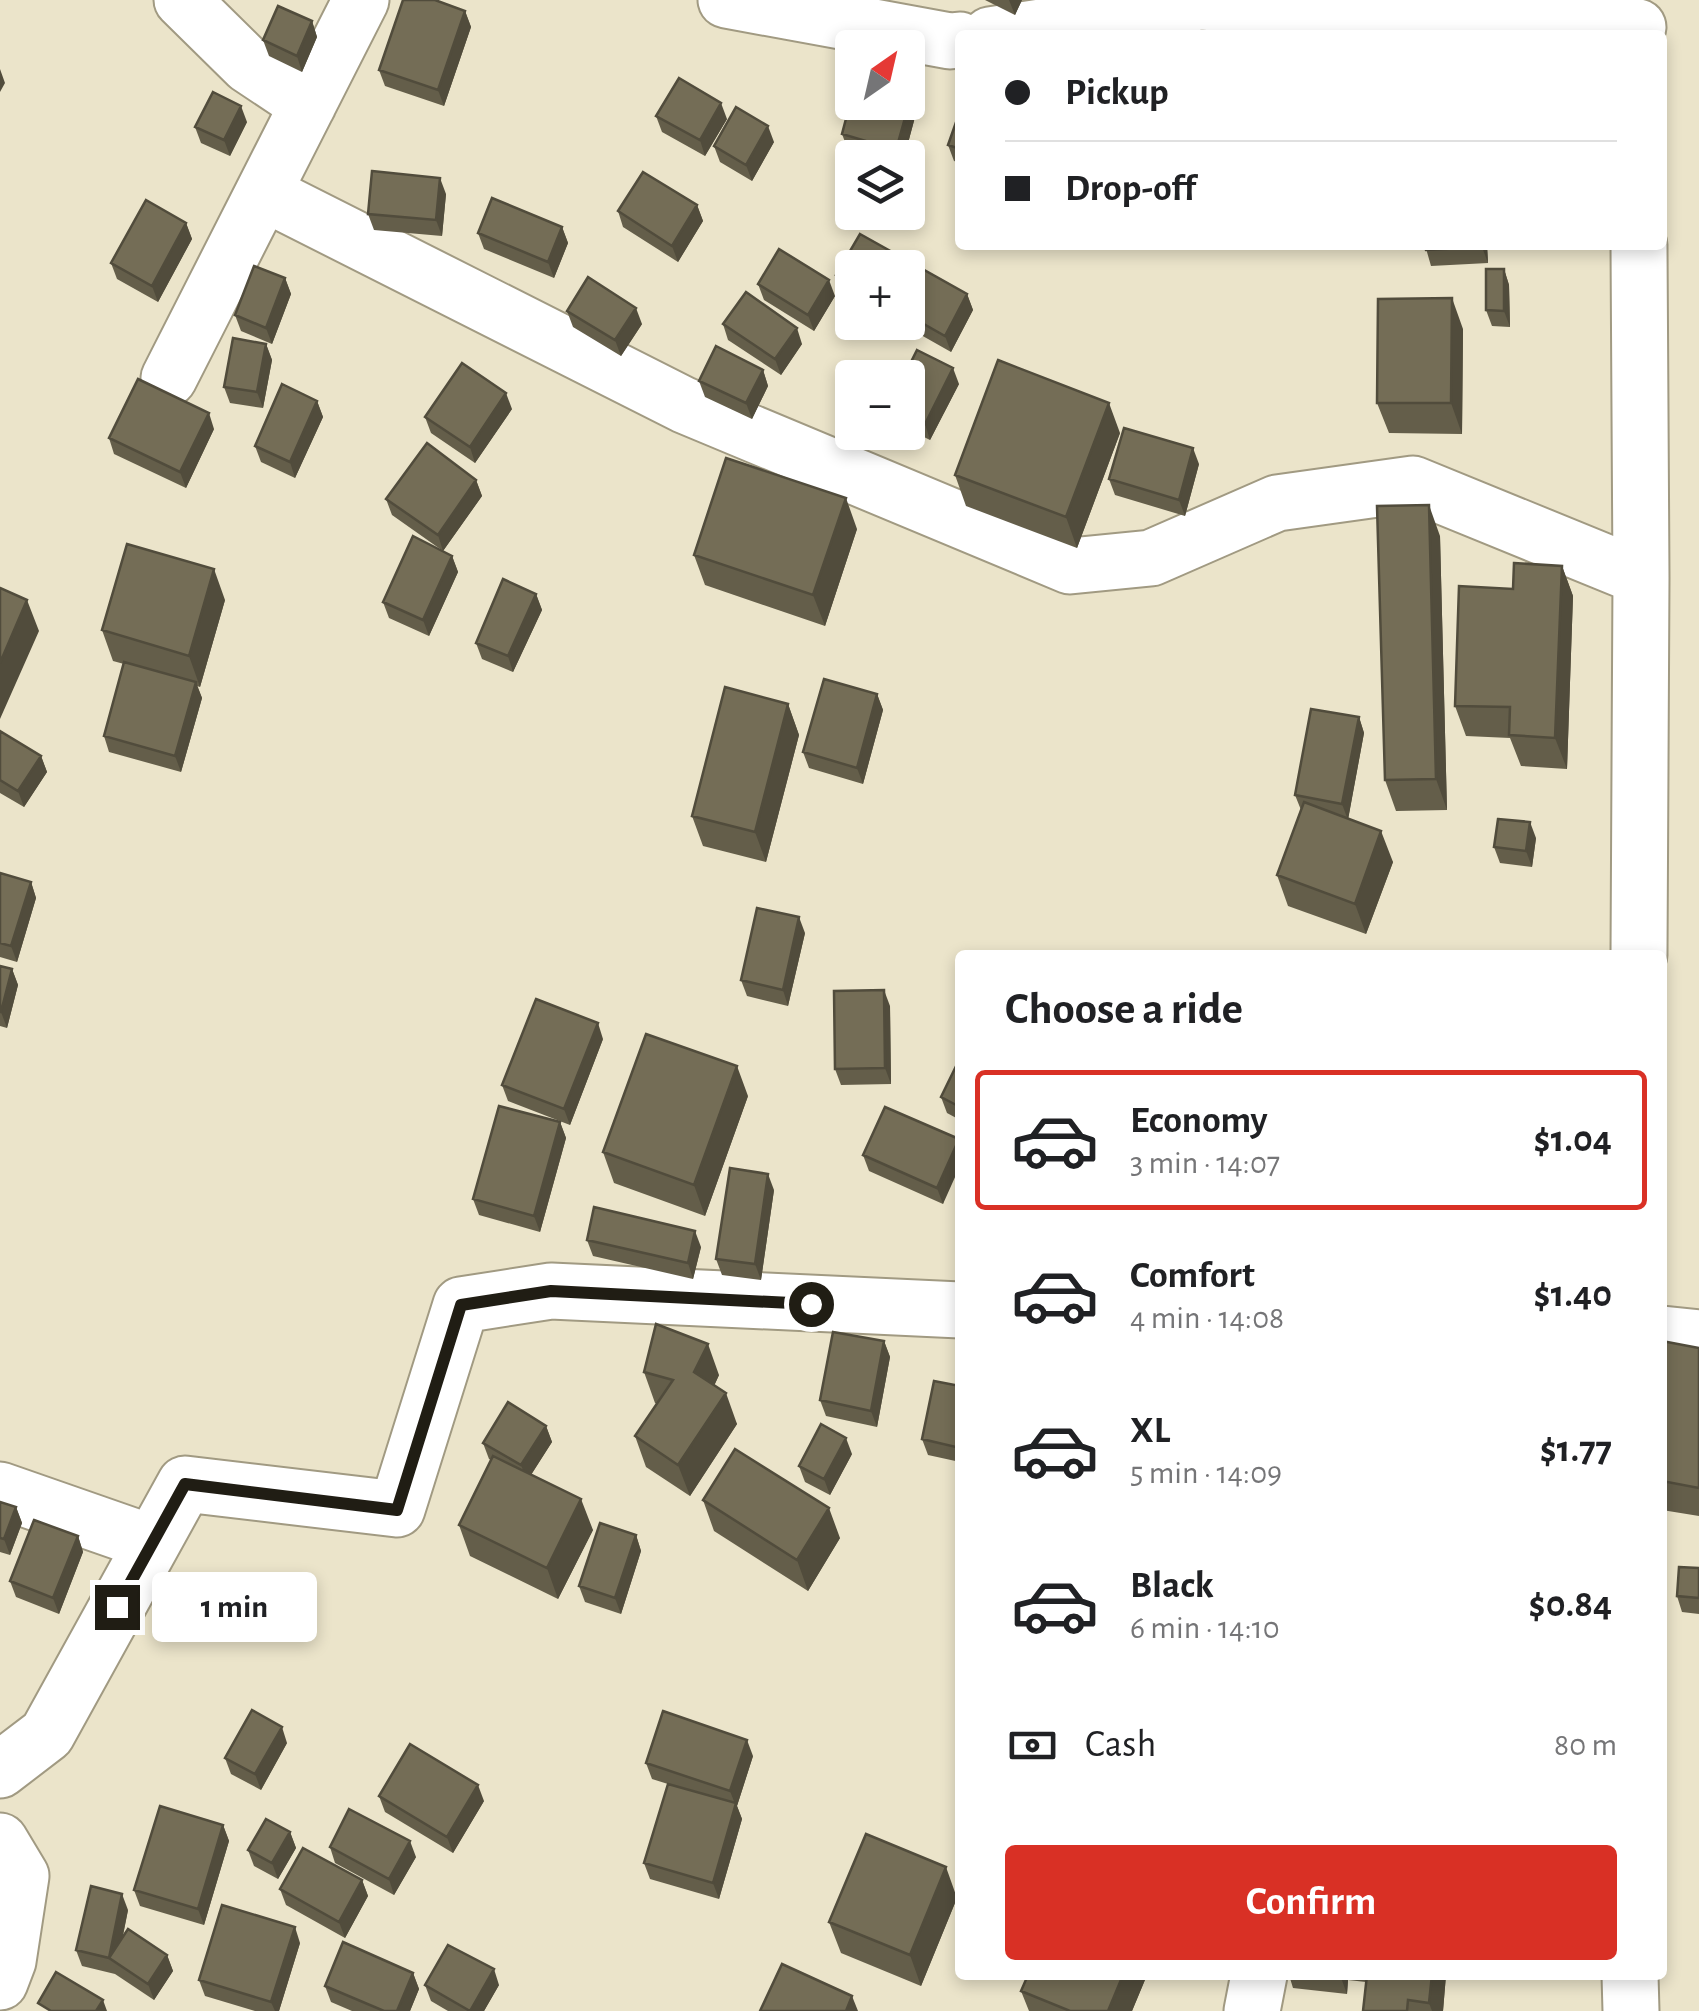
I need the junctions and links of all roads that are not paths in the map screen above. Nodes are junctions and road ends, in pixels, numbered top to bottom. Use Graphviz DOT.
graph roads {
  1 [pos="182,0"];
  2 [pos="361,0"];
  3 [pos="726,0"];
  4 [pos="872,0"];
  5 [pos="1638,21"];
  6 [pos="1024,30"];
  7 [pos="955,34"];
  8 [pos="955,37"];
  9 [pos="308,105"];
  10 [pos="264,193"];
  11 [pos="1640,250"];
  12 [pos="168,378"];
  13 [pos="1641,577"];
  14 [pos="1639,950"];
  15 [pos="955,1310"];
  16 [pos="1667,1335"];
  17 [pos="1699,1338"];
  18 [pos="0,1490"];
  19 [pos="152,1543"];
  20 [pos="0,1770"];
  21 [pos="0,1841"];
  22 [pos="1258,1980"];
  23 [pos="1630,1980"];
  24 [pos="0,1982"];
  25 [pos="1252,2011"];
  26 [pos="1631,2011"];
  1 -- 9 [label="street"];
  2 -- 9 [label="street"];
  3 -- 8 [label="street"];
  4 -- 7 [label="street"];
  5 -- 6 [label="street"];
  9 -- 10 [label="street"];
  10 -- 12 [label="street"];
  10 -- 13 [label="street"];
  11 -- 13 [label="street"];
  13 -- 14 [label="street"];
  15 -- 19 [label="street"];
  16 -- 17 [label="street"];
  18 -- 19 [label="street"];
  19 -- 20 [label="street"];
  21 -- 24 [label="street"];
  22 -- 25 [label="street"];
  23 -- 26 [label="street"];
}
